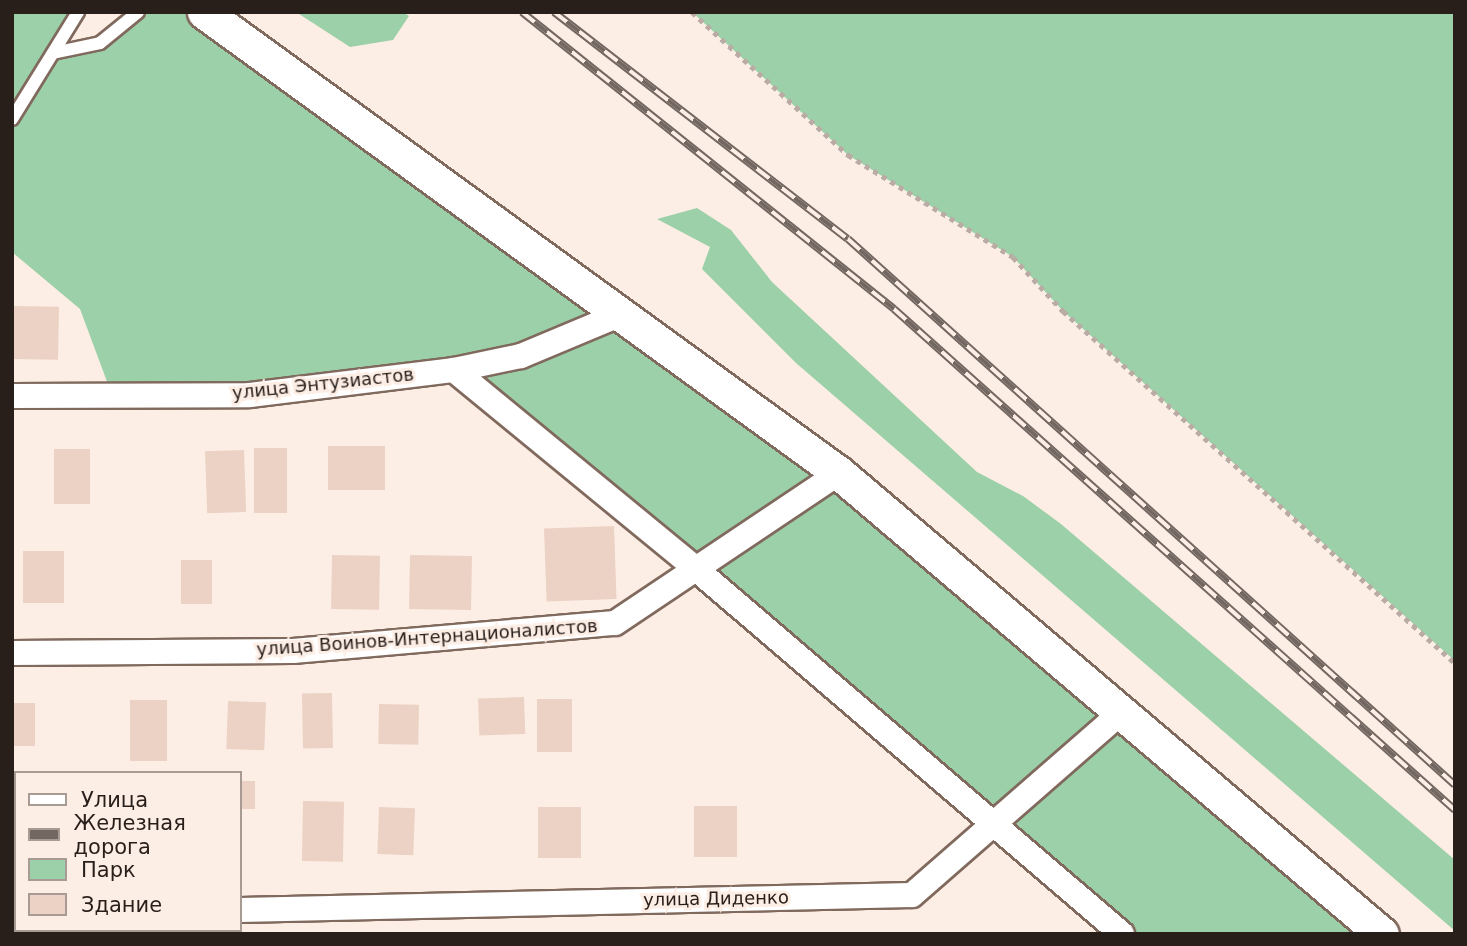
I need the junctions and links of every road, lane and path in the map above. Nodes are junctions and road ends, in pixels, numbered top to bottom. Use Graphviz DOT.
graph roads {
  1 [pos="78,12"];
  2 [pos="138,12"];
  3 [pos="204,12"];
  4 [pos="692,12"];
  5 [pos="53,53"];
  6 [pos="12,119"];
  7 [pos="624,313"];
  8 [pos="454,370"];
  9 [pos="12,396"];
  10 [pos="839,473"];
  11 [pos="696,569"];
  12 [pos="12,653"];
  13 [pos="1455,663"];
  14 [pos="1123,711"];
  15 [pos="995,823"];
  16 [pos="242,910"];
  17 [pos="1122,934"];
  18 [pos="1382,934"];
  1 -- 5 [label="lane"];
  2 -- 5 [label="lane"];
  3 -- 7 [label="street"];
  4 -- 13 [label="path"];
  5 -- 6 [label="lane"];
  7 -- 8 [label="street, улица Энтузиастов"];
  7 -- 10 [label="street"];
  8 -- 9 [label="street, улица Энтузиастов"];
  8 -- 11 [label="street"];
  10 -- 11 [label="street, улица Воинов-Интернационалистов"];
  10 -- 14 [label="street"];
  11 -- 12 [label="street, улица Воинов-Интернационалистов"];
  11 -- 15 [label="street"];
  14 -- 15 [label="street, улица Диденко"];
  14 -- 18 [label="street"];
  15 -- 16 [label="street, улица Диденко"];
  15 -- 17 [label="street"];
}
